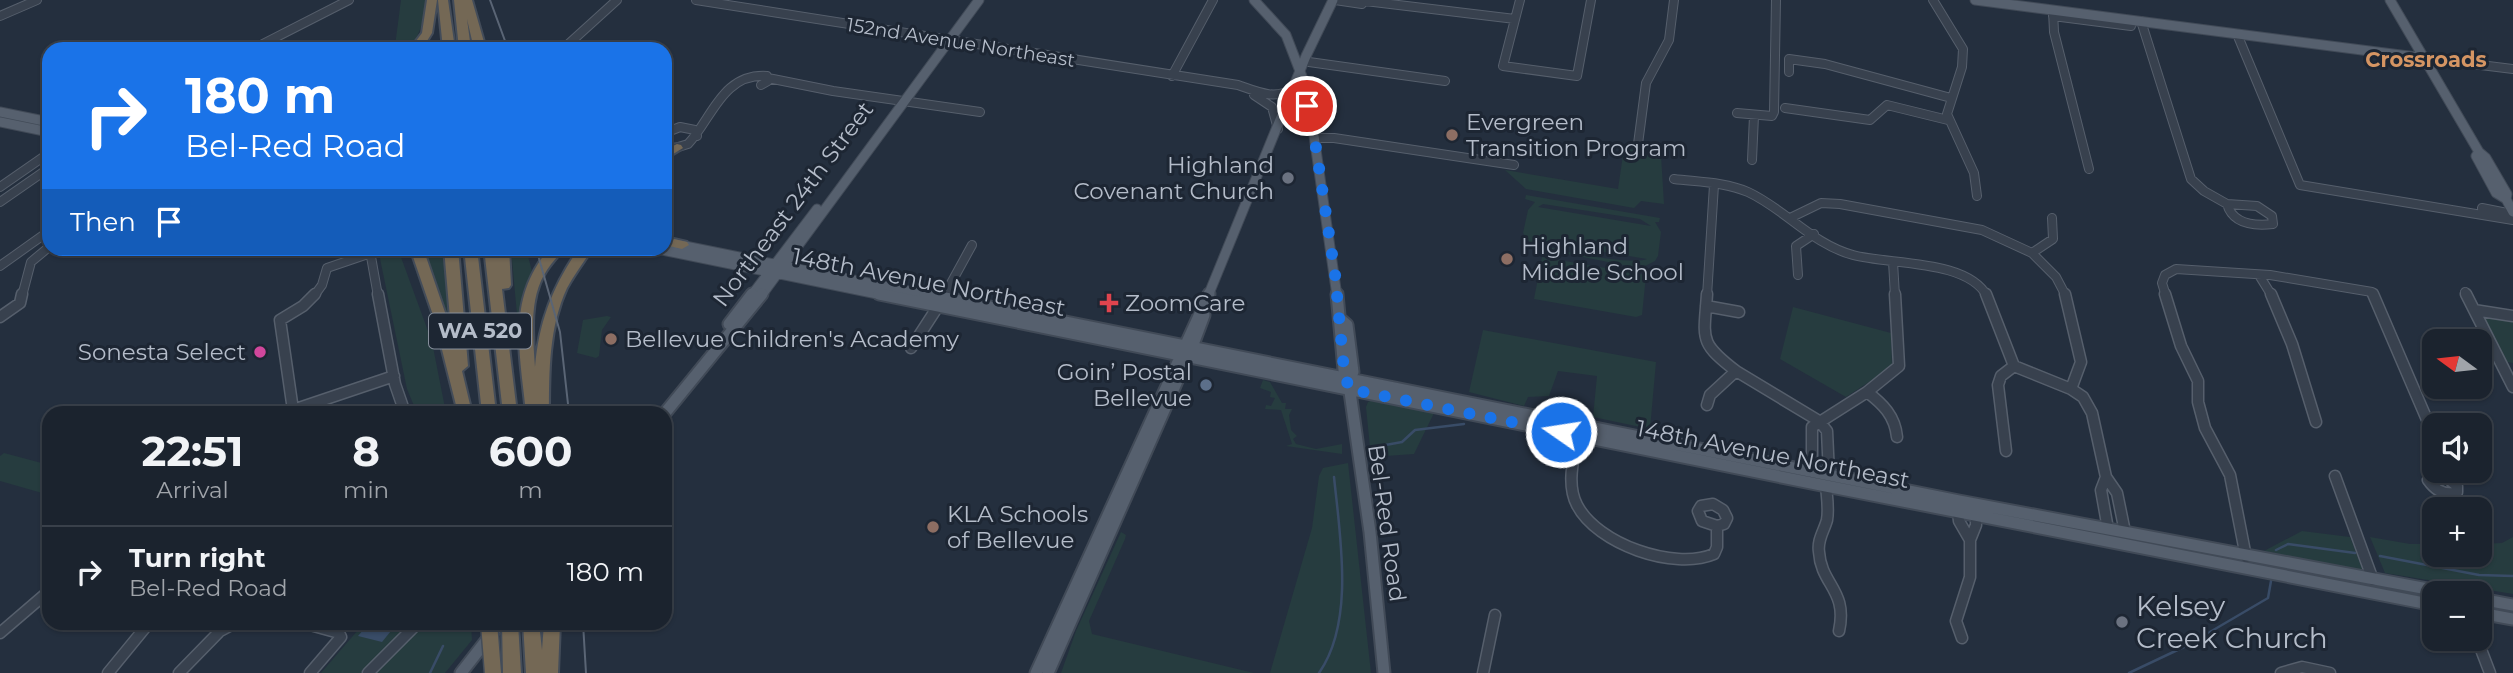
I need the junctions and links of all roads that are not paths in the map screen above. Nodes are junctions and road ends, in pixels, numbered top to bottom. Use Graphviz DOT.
graph roads {
  1 [pos="37,0"];
  2 [pos="349,0"];
  3 [pos="432,0"];
  4 [pos="443,0"];
  5 [pos="459,0"];
  6 [pos="467,0"];
  7 [pos="617,0"];
  8 [pos="696,0"];
  9 [pos="1213,0"];
  10 [pos="1254,0"];
  11 [pos="1334,0"];
  12 [pos="1357,0"];
  13 [pos="1520,0"];
  14 [pos="1591,0"];
  15 [pos="1674,0"];
  16 [pos="1776,0"];
  17 [pos="1933,0"];
  18 [pos="1975,0"];
  19 [pos="2002,0"];
  20 [pos="2390,0"];
  21 [pos="713,1"];
  22 [pos="974,2"];
  23 [pos="1388,2"];
  24 [pos="2053,13"];
  25 [pos="0,16"];
  26 [pos="1324,19"];
  27 [pos="1515,19"];
  28 [pos="2141,21"];
  29 [pos="2131,26"];
  30 [pos="1280,31"];
  31 [pos="2237,34"];
  32 [pos="946,40"];
  33 [pos="267,42"];
  34 [pos="421,42"];
  35 [pos="448,42"];
  36 [pos="464,42"];
  37 [pos="478,42"];
  38 [pos="571,42"];
  39 [pos="1291,45"];
  40 [pos="1311,45"];
  41 [pos="2424,58"];
  42 [pos="1309,62"];
  43 [pos="2513,69"];
  44 [pos="1302,71"];
  45 [pos="1789,72"];
  46 [pos="1172,76"];
  47 [pos="768,78"];
  48 [pos="752,81"];
  49 [pos="1445,81"];
  50 [pos="792,84"];
  51 [pos="1296,84"];
  52 [pos="761,85"];
  53 [pos="1226,85"];
  54 [pos="1951,98"];
  55 [pos="901,101"];
  56 [pos="1310,108"];
  57 [pos="1785,108"];
  58 [pos="0,112"];
  59 [pos="980,112"];
  60 [pos="1737,113"];
  61 [pos="707,114"];
  62 [pos="1754,116"];
  63 [pos="1948,120"];
  64 [pos="42,121"];
  65 [pos="0,122"];
  66 [pos="672,127"];
  67 [pos="680,127"];
  68 [pos="1278,129"];
  69 [pos="672,130"];
  70 [pos="42,131"];
  71 [pos="697,136"];
  72 [pos="1317,138"];
  73 [pos="1637,144"];
  74 [pos="672,146"];
  75 [pos="864,151"];
  76 [pos="42,158"];
  77 [pos="1752,160"];
  78 [pos="1514,165"];
  79 [pos="2089,169"];
  80 [pos="42,173"];
  81 [pos="1674,179"];
  82 [pos="1714,185"];
  83 [pos="0,187"];
  84 [pos="1977,196"];
  85 [pos="0,202"];
  86 [pos="2227,204"];
  87 [pos="2513,212"];
  88 [pos="2484,213"];
  89 [pos="1790,218"];
  90 [pos="2052,218"];
  91 [pos="2513,220"];
  92 [pos="806,223"];
  93 [pos="1814,234"];
  94 [pos="42,236"];
  95 [pos="672,243"];
  96 [pos="682,245"];
  97 [pos="972,245"];
  98 [pos="672,251"];
  99 [pos="42,253"];
  100 [pos="2032,253"];
  101 [pos="358,256"];
  102 [pos="372,256"];
  103 [pos="419,256"];
  104 [pos="451,256"];
  105 [pos="471,256"];
  106 [pos="492,256"];
  107 [pos="503,256"];
  108 [pos="552,256"];
  109 [pos="580,256"];
  110 [pos="739,257"];
  111 [pos="1893,262"];
  112 [pos="0,267"];
  113 [pos="777,269"];
  114 [pos="1798,275"];
  115 [pos="2259,275"];
  116 [pos="2465,292"];
  117 [pos="941,301"];
  118 [pos="1706,306"];
  119 [pos="2474,310"];
  120 [pos="1739,312"];
  121 [pos="2513,316"];
  122 [pos="0,317"];
  123 [pos="911,348"];
  124 [pos="1185,350"];
  125 [pos="2014,366"];
  126 [pos="1736,370"];
  127 [pos="394,376"];
  128 [pos="508,384"];
  129 [pos="1349,384"];
  130 [pos="2513,387"];
  131 [pos="2071,389"];
  132 [pos="1867,392"];
  133 [pos="1707,405"];
  134 [pos="292,406"];
  135 [pos="305,406"];
  136 [pos="403,406"];
  137 [pos="463,406"];
  138 [pos="464,406"];
  139 [pos="488,406"];
  140 [pos="510,406"];
  141 [pos="532,406"];
  142 [pos="542,406"];
  143 [pos="670,406"];
  144 [pos="2424,413"];
  145 [pos="1819,422"];
  146 [pos="2316,422"];
  147 [pos="1593,428"];
  148 [pos="1561,432"];
  149 [pos="1577,436"];
  150 [pos="1897,436"];
  151 [pos="2006,451"];
  152 [pos="1812,472"];
  153 [pos="2335,476"];
  154 [pos="2106,477"];
  155 [pos="1827,481"];
  156 [pos="1958,506"];
  157 [pos="1107,513"];
  158 [pos="1976,515"];
  159 [pos="1717,526"];
  160 [pos="2108,529"];
  161 [pos="2122,537"];
  162 [pos="1970,540"];
  163 [pos="1103,552"];
  164 [pos="2246,557"];
  165 [pos="2373,580"];
  166 [pos="1076,582"];
  167 [pos="2422,588"];
  168 [pos="42,598"];
  169 [pos="2492,601"];
  170 [pos="2422,603"];
  171 [pos="2513,605"];
  172 [pos="1495,615"];
  173 [pos="2492,615"];
  174 [pos="2513,619"];
  175 [pos="1072,620"];
  176 [pos="143,630"];
  177 [pos="222,630"];
  178 [pos="326,630"];
  179 [pos="411,630"];
  180 [pos="489,630"];
  181 [pos="495,630"];
  182 [pos="510,630"];
  183 [pos="532,630"];
  184 [pos="552,630"];
  185 [pos="1839,631"];
  186 [pos="0,634"];
  187 [pos="1962,638"];
  188 [pos="1048,644"];
  189 [pos="2482,651"];
  190 [pos="512,665"];
  191 [pos="107,673"];
  192 [pos="179,673"];
  193 [pos="310,673"];
  194 [pos="368,673"];
  195 [pos="461,673"];
  196 [pos="493,673"];
  197 [pos="535,673"];
  198 [pos="549,673"];
  199 [pos="1036,673"];
  200 [pos="1048,673"];
  201 [pos="1384,673"];
  202 [pos="1483,673"];
  203 [pos="2281,673"];
  204 [pos="2330,673"];
  205 [pos="2490,673"];
  1 -- 25 [label="street"];
  2 -- 33 [label="street"];
  3 -- 34 [label="highway"];
  4 -- 35 [label="highway"];
  5 -- 36 [label="highway"];
  6 -- 37 [label="highway"];
  7 -- 38 [label="street"];
  8 -- 21 [label="street, 152nd Avenue Northeast"];
  9 -- 46 [label="street"];
  10 -- 30 [label="main road, Bel-Red Road"];
  11 -- 23 [label="street"];
  11 -- 26 [label="main road"];
  12 -- 23 [label="street"];
  13 -- 27 [label="street"];
  14 -- 27 [label="street"];
  15 -- 73 [label="street"];
  16 -- 62 [label="street"];
  17 -- 54 [label="street"];
  18 -- 24 [label="main road"];
  19 -- 41 [label="main road"];
  20 -- 41 [label="main road"];
  21 -- 32 [label="street, 152nd Avenue Northeast"];
  22 -- 32 [label="main road, Northeast 24th Street"];
  23 -- 27 [label="street"];
  24 -- 28 [label="main road"];
  24 -- 29 [label="street"];
  24 -- 79 [label="street"];
  26 -- 40 [label="main road"];
  26 -- 42 [label="main road"];
  28 -- 31 [label="main road"];
  28 -- 86 [label="street"];
  30 -- 39 [label="main road, Bel-Red Road"];
  30 -- 51 [label="main road, Bel-Red Road"];
  31 -- 41 [label="main road"];
  31 -- 88 [label="street"];
  32 -- 46 [label="street, 152nd Avenue Northeast"];
  32 -- 55 [label="main road, Northeast 24th Street"];
  39 -- 40 [label="main road"];
  39 -- 44 [label="main road, Bel-Red Road"];
  40 -- 44 [label="main road"];
  41 -- 43 [label="street"];
  41 -- 87 [label="main road"];
  42 -- 44 [label="main road"];
  42 -- 49 [label="street"];
  44 -- 51 [label="main road"];
  44 -- 56 [label="main road, Bel-Red Road"];
  45 -- 54 [label="street"];
  46 -- 53 [label="street, 152nd Avenue Northeast"];
  47 -- 48 [label="street"];
  47 -- 50 [label="street"];
  47 -- 52 [label="street"];
  48 -- 52 [label="street"];
  48 -- 61 [label="street"];
  50 -- 52 [label="street"];
  50 -- 55 [label="street"];
  51 -- 53 [label="street"];
  51 -- 56 [label="main road, Bel-Red Road"];
  51 -- 68 [label="main road"];
  53 -- 68 [label="street"];
  54 -- 63 [label="street"];
  55 -- 59 [label="street"];
  55 -- 75 [label="main road, Northeast 24th Street"];
  56 -- 72 [label="main road, Bel-Red Road"];
  57 -- 63 [label="street"];
  58 -- 64 [label="main road"];
  60 -- 62 [label="street"];
  61 -- 67 [label="street"];
  61 -- 71 [label="street"];
  62 -- 77 [label="street"];
  63 -- 84 [label="street"];
  65 -- 70 [label="main road"];
  66 -- 67 [label="street"];
  67 -- 69 [label="street"];
  67 -- 71 [label="street"];
  68 -- 124 [label="main road"];
  71 -- 74 [label="street"];
  72 -- 78 [label="street"];
  72 -- 129 [label="main road, Bel-Red Road"];
  75 -- 92 [label="main road, Northeast 24th Street"];
  75 -- 113 [label="main road, Northeast 24th Street"];
  76 -- 83 [label="street"];
  80 -- 85 [label="street"];
  81 -- 82 [label="street"];
  82 -- 89 [label="street"];
  82 -- 118 [label="street"];
  86 -- 86 [label="street"];
  87 -- 88 [label="street"];
  88 -- 91 [label="street"];
  89 -- 93 [label="street"];
  89 -- 100 [label="street"];
  90 -- 100 [label="street"];
  92 -- 110 [label="main road"];
  92 -- 113 [label="main road, Northeast 24th Street"];
  93 -- 111 [label="street"];
  93 -- 114 [label="street"];
  94 -- 112 [label="street"];
  95 -- 96 [label="highway"];
  96 -- 110 [label="main road, 148th Avenue Northeast"];
  97 -- 117 [label="street"];
  98 -- 113 [label="main road, 148th Avenue Northeast"];
  99 -- 122 [label="street"];
  100 -- 131 [label="street"];
  101 -- 134 [label="street"];
  102 -- 127 [label="street"];
  103 -- 137 [label="highway"];
  104 -- 138 [label="highway"];
  105 -- 139 [label="highway, WA 520"];
  106 -- 128 [label="highway, WA 520"];
  107 -- 128 [label="highway"];
  108 -- 141 [label="highway"];
  109 -- 142 [label="highway"];
  110 -- 113 [label="main road, 148th Avenue Northeast"];
  111 -- 125 [label="street"];
  111 -- 132 [label="street"];
  113 -- 117 [label="main road, 148th Avenue Northeast"];
  113 -- 143 [label="main road, Northeast 24th Street"];
  115 -- 144 [label="street"];
  115 -- 146 [label="street"];
  115 -- 164 [label="street"];
  116 -- 119 [label="street"];
  117 -- 123 [label="street"];
  117 -- 124 [label="main road, 148th Avenue Northeast"];
  118 -- 120 [label="street"];
  118 -- 126 [label="street"];
  119 -- 121 [label="street"];
  119 -- 130 [label="street"];
  124 -- 129 [label="main road, 148th Avenue Northeast"];
  124 -- 157 [label="main road"];
  124 -- 163 [label="main road"];
  125 -- 131 [label="street"];
  125 -- 151 [label="street"];
  126 -- 133 [label="street"];
  126 -- 145 [label="street"];
  127 -- 135 [label="street"];
  127 -- 136 [label="street"];
  128 -- 140 [label="highway, WA 520"];
  129 -- 147 [label="main road, 148th Avenue Northeast"];
  129 -- 148 [label="main road, 148th Avenue Northeast"];
  129 -- 201 [label="main road, Bel-Red Road"];
  131 -- 154 [label="street"];
  132 -- 145 [label="street"];
  132 -- 150 [label="street"];
  145 -- 152 [label="street"];
  145 -- 155 [label="street"];
  147 -- 148 [label="main road"];
  147 -- 152 [label="main road, 148th Avenue Northeast"];
  148 -- 149 [label="main road, 148th Avenue Northeast"];
  149 -- 155 [label="main road, 148th Avenue Northeast"];
  149 -- 159 [label="street"];
  152 -- 155 [label="main road, 148th Avenue Northeast"];
  153 -- 165 [label="street"];
  154 -- 160 [label="street"];
  154 -- 161 [label="street"];
  155 -- 156 [label="main road, 148th Avenue Northeast"];
  155 -- 156 [label="main road, 148th Avenue Northeast"];
  155 -- 185 [label="street"];
  156 -- 158 [label="main road, 148th Avenue Northeast"];
  156 -- 160 [label="main road, 148th Avenue Northeast"];
  156 -- 162 [label="street"];
  157 -- 163 [label="main road"];
  157 -- 166 [label="main road"];
  158 -- 161 [label="main road, 148th Avenue Northeast"];
  158 -- 162 [label="street"];
  160 -- 161 [label="main road, 148th Avenue Northeast"];
  161 -- 164 [label="main road"];
  161 -- 170 [label="main road, 148th Avenue Northeast"];
  162 -- 187 [label="street"];
  163 -- 175 [label="main road"];
  164 -- 165 [label="main road"];
  165 -- 167 [label="main road"];
  166 -- 175 [label="main road"];
  166 -- 188 [label="main road"];
  168 -- 186 [label="street"];
  169 -- 171 [label="main road"];
  172 -- 202 [label="street"];
  173 -- 174 [label="main road"];
  175 -- 200 [label="main road"];
  176 -- 191 [label="street"];
  177 -- 192 [label="street"];
  178 -- 193 [label="street"];
  179 -- 194 [label="street"];
  180 -- 196 [label="highway, bridge"];
  181 -- 195 [label="main road"];
  182 -- 190 [label="highway"];
  183 -- 197 [label="highway"];
  184 -- 198 [label="highway"];
  188 -- 199 [label="main road"];
  188 -- 200 [label="main road"];
  189 -- 205 [label="street"];
  203 -- 204 [label="street"];
}
